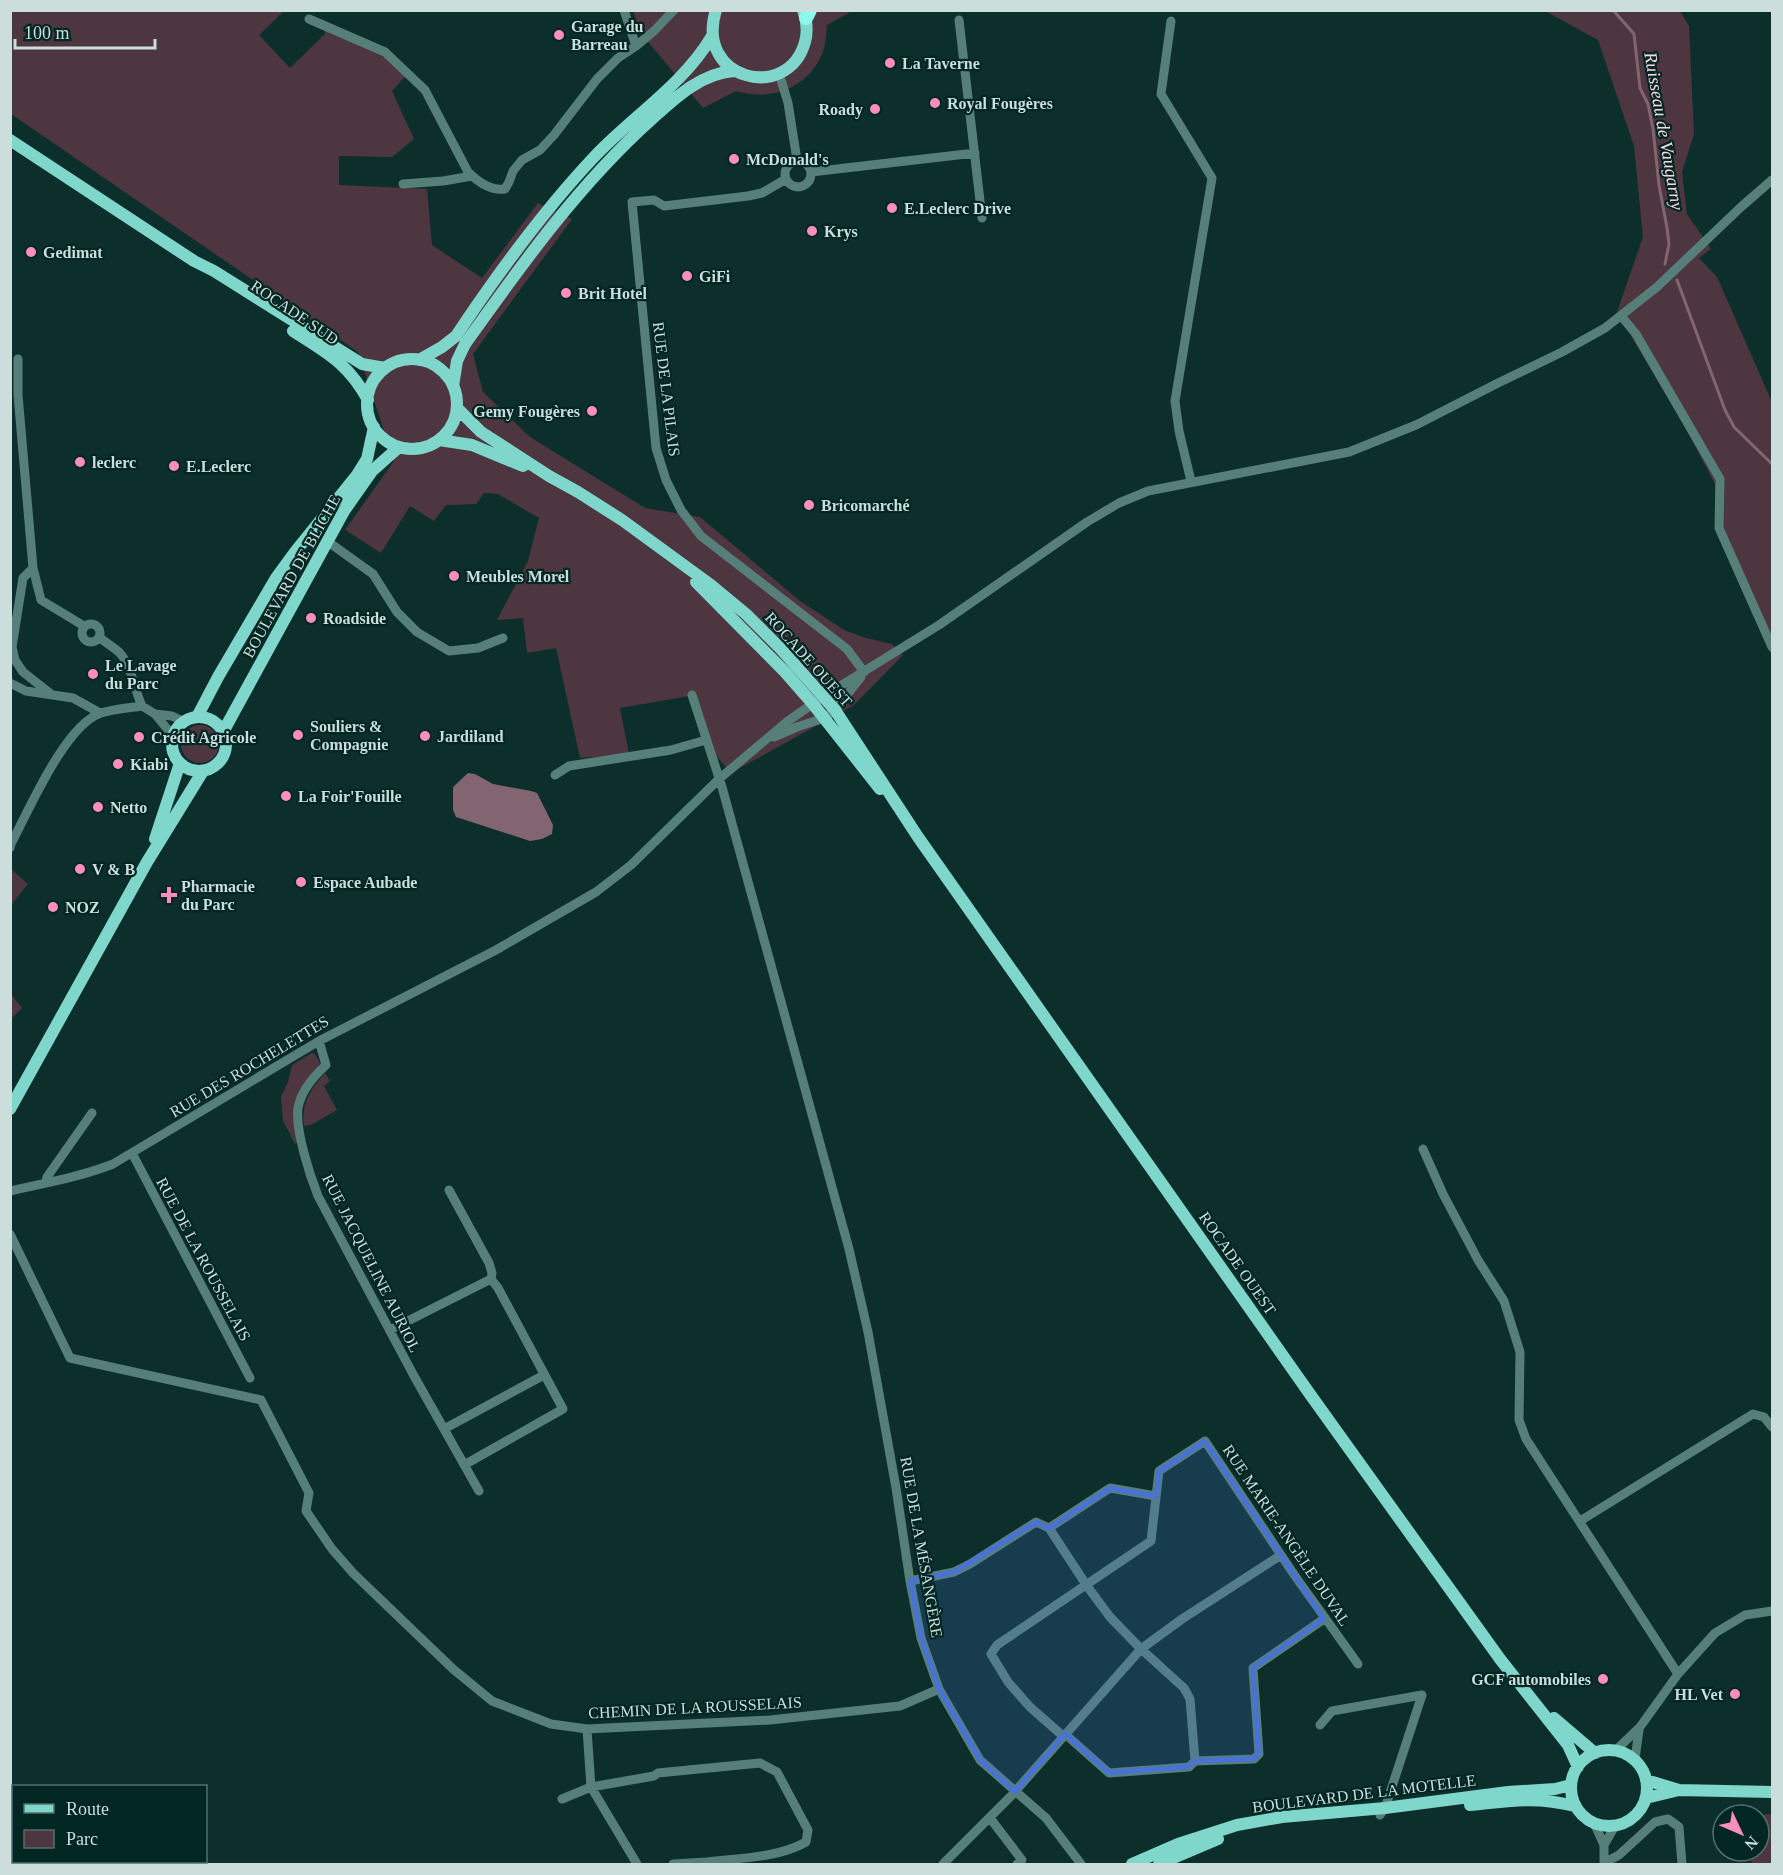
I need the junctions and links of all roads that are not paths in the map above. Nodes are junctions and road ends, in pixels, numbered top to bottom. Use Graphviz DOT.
graph roads {
  1 [pos="624,10"];
  2 [pos="674,10"];
  3 [pos="716,10"];
  4 [pos="806,13"];
  5 [pos="309,19"];
  6 [pos="959,20"];
  7 [pos="1172,21"];
  8 [pos="712,36"];
  9 [pos="636,46"];
  10 [pos="734,71"];
  11 [pos="779,73"];
  12 [pos="10,140"];
  13 [pos="975,153"];
  14 [pos="797,160"];
  15 [pos="812,171"];
  16 [pos="472,176"];
  17 [pos="786,179"];
  18 [pos="1773,180"];
  19 [pos="403,184"];
  20 [pos="982,218"];
  21 [pos="194,261"];
  22 [pos="1622,317"];
  23 [pos="18,359"];
  24 [pos="419,360"];
  25 [pos="385,368"];
  26 [pos="453,386"];
  27 [pos="368,400"];
  28 [pos="457,408"];
  29 [pos="374,427"];
  30 [pos="439,440"];
  31 [pos="399,447"];
  32 [pos="549,477"];
  33 [pos="1191,482"];
  34 [pos="327,541"];
  35 [pos="670,556"];
  36 [pos="33,568"];
  37 [pos="84,626"];
  38 [pos="99,637"];
  39 [pos="503,638"];
  40 [pos="1773,647"];
  41 [pos="864,672"];
  42 [pos="10,683"];
  43 [pos="51,694"];
  44 [pos="692,695"];
  45 [pos="826,695"];
  46 [pos="813,704"];
  47 [pos="142,706"];
  48 [pos="836,708"];
  49 [pos="100,713"];
  50 [pos="155,714"];
  51 [pos="197,717"];
  52 [pos="824,718"];
  53 [pos="184,722"];
  54 [pos="223,732"];
  55 [pos="173,736"];
  56 [pos="706,740"];
  57 [pos="763,742"];
  58 [pos="180,763"];
  59 [pos="203,771"];
  60 [pos="555,775"];
  61 [pos="719,779"];
  62 [pos="918,837"];
  63 [pos="10,848"];
  64 [pos="147,862"];
  65 [pos="319,1041"];
  66 [pos="10,1109"];
  67 [pos="92,1113"];
  68 [pos="1423,1149"];
  69 [pos="132,1153"];
  70 [pos="46,1183"];
  71 [pos="10,1191"];
  72 [pos="449,1191"];
  73 [pos="10,1234"];
  74 [pos="491,1279"];
  75 [pos="390,1330"];
  76 [pos="544,1375"];
  77 [pos="250,1378"];
  78 [pos="1773,1427"];
  79 [pos="444,1429"];
  80 [pos="464,1465"];
  81 [pos="479,1491"];
  82 [pos="1156,1496"];
  83 [pos="1580,1521"];
  84 [pos="1049,1528"];
  85 [pos="1281,1555"];
  86 [pos="910,1581"];
  87 [pos="1087,1586"];
  88 [pos="1773,1611"];
  89 [pos="1324,1618"];
  90 [pos="1141,1649"];
  91 [pos="1358,1664"];
  92 [pos="1678,1674"];
  93 [pos="939,1689"];
  94 [pos="1537,1704"];
  95 [pos="1320,1725"];
  96 [pos="1640,1728"];
  97 [pos="587,1729"];
  98 [pos="1064,1735"];
  99 [pos="1615,1751"];
  100 [pos="1595,1753"];
  101 [pos="1635,1759"];
  102 [pos="1196,1761"];
  103 [pos="1578,1767"];
  104 [pos="1646,1780"];
  105 [pos="1571,1785"];
  106 [pos="591,1788"];
  107 [pos="1679,1790"];
  108 [pos="1015,1792"];
  109 [pos="1773,1792"];
  110 [pos="1646,1798"];
  111 [pos="562,1799"];
  112 [pos="1575,1806"];
  113 [pos="1383,1811"];
  114 [pos="990,1818"];
  115 [pos="1594,1823"];
  116 [pos="1615,1826"];
  117 [pos="1604,1845"];
  118 [pos="707,1863"];
  119 [pos="637,1864"];
  120 [pos="674,1864"];
  121 [pos="943,1864"];
  122 [pos="1017,1864"];
  123 [pos="1081,1864"];
  124 [pos="1132,1864"];
  125 [pos="1159,1864"];
  126 [pos="1604,1864"];
  127 [pos="1683,1864"];
  1 -- 9 [label="street"];
  2 -- 9 [label="street"];
  3 -- 8 [label="main road"];
  4 -- 11 [label="main road"];
  5 -- 16 [label="street"];
  6 -- 13 [label="street"];
  7 -- 33 [label="street"];
  8 -- 10 [label="main road"];
  8 -- 24 [label="main road"];
  9 -- 16 [label="street"];
  10 -- 11 [label="main road"];
  10 -- 26 [label="main road"];
  11 -- 14 [label="street"];
  12 -- 21 [label="main road, ROCADE SUD"];
  13 -- 15 [label="street"];
  13 -- 20 [label="street"];
  14 -- 15 [label="street"];
  14 -- 17 [label="street"];
  15 -- 17 [label="street"];
  16 -- 19 [label="street"];
  17 -- 41 [label="street, RUE DE LA PILAIS"];
  18 -- 22 [label="street, RUE DES ROCHELETTES"];
  21 -- 25 [label="main road, ROCADE SUD"];
  21 -- 27 [label="main road, ROCADE SUD"];
  22 -- 33 [label="street, RUE DES ROCHELETTES"];
  22 -- 40 [label="street"];
  23 -- 36 [label="street"];
  24 -- 25 [label="main road"];
  24 -- 26 [label="main road"];
  25 -- 27 [label="main road"];
  26 -- 28 [label="main road"];
  27 -- 29 [label="main road"];
  28 -- 30 [label="main road"];
  28 -- 32 [label="main road, ROCADE OUEST"];
  29 -- 31 [label="main road"];
  29 -- 51 [label="main road, BOULEVARD DE BLICHE"];
  30 -- 31 [label="main road"];
  30 -- 32 [label="main road, ROCADE OUEST"];
  31 -- 34 [label="main road, BOULEVARD DE BLICHE"];
  32 -- 35 [label="main road, ROCADE OUEST"];
  33 -- 41 [label="street, RUE DES ROCHELETTES"];
  34 -- 39 [label="street"];
  34 -- 54 [label="main road, BOULEVARD DE BLICHE"];
  35 -- 45 [label="main road, ROCADE OUEST"];
  35 -- 46 [label="main road, ROCADE OUEST"];
  36 -- 37 [label="street"];
  36 -- 43 [label="street"];
  37 -- 38 [label="street"];
  37 -- 38 [label="street"];
  38 -- 47 [label="street"];
  41 -- 45 [label="street, RUE DES ROCHELETTES"];
  41 -- 48 [label="street"];
  42 -- 43 [label="street"];
  43 -- 49 [label="street"];
  44 -- 56 [label="street, RUE DE LA MÉSANGÈRE"];
  45 -- 46 [label="street, RUE DES ROCHELETTES"];
  45 -- 48 [label="main road, ROCADE OUEST"];
  46 -- 52 [label="main road, ROCADE OUEST"];
  46 -- 57 [label="street, RUE DES ROCHELETTES"];
  47 -- 49 [label="street"];
  47 -- 50 [label="street"];
  48 -- 52 [label="street"];
  48 -- 62 [label="main road, ROCADE OUEST"];
  49 -- 63 [label="street"];
  50 -- 53 [label="street"];
  50 -- 55 [label="street"];
  51 -- 53 [label="main road"];
  51 -- 54 [label="main road"];
  52 -- 57 [label="street"];
  52 -- 62 [label="main road, ROCADE OUEST"];
  53 -- 55 [label="main road"];
  54 -- 59 [label="main road"];
  55 -- 58 [label="main road"];
  56 -- 60 [label="street"];
  56 -- 61 [label="street, RUE DE LA MÉSANGÈRE"];
  57 -- 61 [label="street, RUE DES ROCHELETTES"];
  58 -- 59 [label="main road"];
  58 -- 64 [label="main road"];
  59 -- 64 [label="main road"];
  61 -- 65 [label="street, RUE DES ROCHELETTES"];
  61 -- 86 [label="street, RUE DE LA MÉSANGÈRE"];
  62 -- 94 [label="main road, ROCADE OUEST"];
  64 -- 66 [label="main road"];
  65 -- 69 [label="street, RUE DES ROCHELETTES"];
  65 -- 75 [label="street, RUE JACQUELINE AURIOL"];
  67 -- 70 [label="street"];
  68 -- 83 [label="street"];
  69 -- 70 [label="street, RUE DES ROCHELETTES"];
  69 -- 77 [label="street, RUE DE LA ROUSSELAIS"];
  70 -- 71 [label="street, RUE DES ROCHELETTES"];
  72 -- 74 [label="street"];
  73 -- 97 [label="street, CHEMIN DE LA ROUSSELAIS"];
  74 -- 75 [label="street"];
  74 -- 76 [label="street"];
  75 -- 79 [label="street, RUE JACQUELINE AURIOL"];
  76 -- 79 [label="street"];
  76 -- 80 [label="street"];
  78 -- 83 [label="street"];
  79 -- 80 [label="street, RUE JACQUELINE AURIOL"];
  80 -- 81 [label="street, RUE JACQUELINE AURIOL"];
  82 -- 84 [label="street"];
  82 -- 85 [label="street, RUE MARIE-ANGÈLE DUVAL"];
  82 -- 87 [label="street, RUE MARIE-ANGÈLE DUVAL"];
  83 -- 92 [label="street"];
  84 -- 86 [label="street"];
  84 -- 87 [label="street"];
  85 -- 89 [label="street, RUE MARIE-ANGÈLE DUVAL"];
  85 -- 90 [label="street"];
  86 -- 93 [label="street, RUE DE LA MÉSANGÈRE"];
  87 -- 90 [label="street"];
  87 -- 98 [label="street, RUE MARIE-ANGÈLE DUVAL"];
  88 -- 92 [label="street"];
  89 -- 91 [label="street, RUE MARIE-ANGÈLE DUVAL"];
  89 -- 102 [label="street"];
  90 -- 98 [label="street"];
  90 -- 102 [label="street"];
  92 -- 96 [label="street"];
  93 -- 97 [label="street, CHEMIN DE LA ROUSSELAIS"];
  93 -- 108 [label="street, RUE DE LA MÉSANGÈRE"];
  94 -- 100 [label="main road, ROCADE OUEST"];
  94 -- 103 [label="main road, ROCADE OUEST"];
  95 -- 113 [label="street"];
  96 -- 99 [label="street"];
  96 -- 101 [label="street"];
  97 -- 106 [label="street"];
  98 -- 102 [label="street"];
  98 -- 108 [label="street"];
  99 -- 100 [label="main road"];
  99 -- 101 [label="main road"];
  100 -- 103 [label="main road"];
  101 -- 104 [label="main road"];
  103 -- 105 [label="main road"];
  104 -- 107 [label="main road"];
  104 -- 110 [label="main road"];
  105 -- 112 [label="main road"];
  105 -- 113 [label="main road, BOULEVARD DE LA MOTELLE"];
  106 -- 111 [label="street"];
  106 -- 118 [label="street"];
  106 -- 119 [label="street"];
  107 -- 109 [label="main road"];
  107 -- 110 [label="main road"];
  108 -- 114 [label="street"];
  108 -- 123 [label="street, RUE DE LA MÉSANGÈRE"];
  110 -- 116 [label="main road"];
  112 -- 113 [label="main road, BOULEVARD DE LA MOTELLE"];
  112 -- 115 [label="main road"];
  113 -- 124 [label="main road, BOULEVARD DE LA MOTELLE"];
  113 -- 125 [label="main road, BOULEVARD DE LA MOTELLE"];
  114 -- 121 [label="street"];
  114 -- 122 [label="street"];
  115 -- 116 [label="main road"];
  115 -- 117 [label="street"];
  116 -- 117 [label="street"];
  117 -- 126 [label="street"];
  118 -- 120 [label="street"];
  126 -- 127 [label="street"];
}
